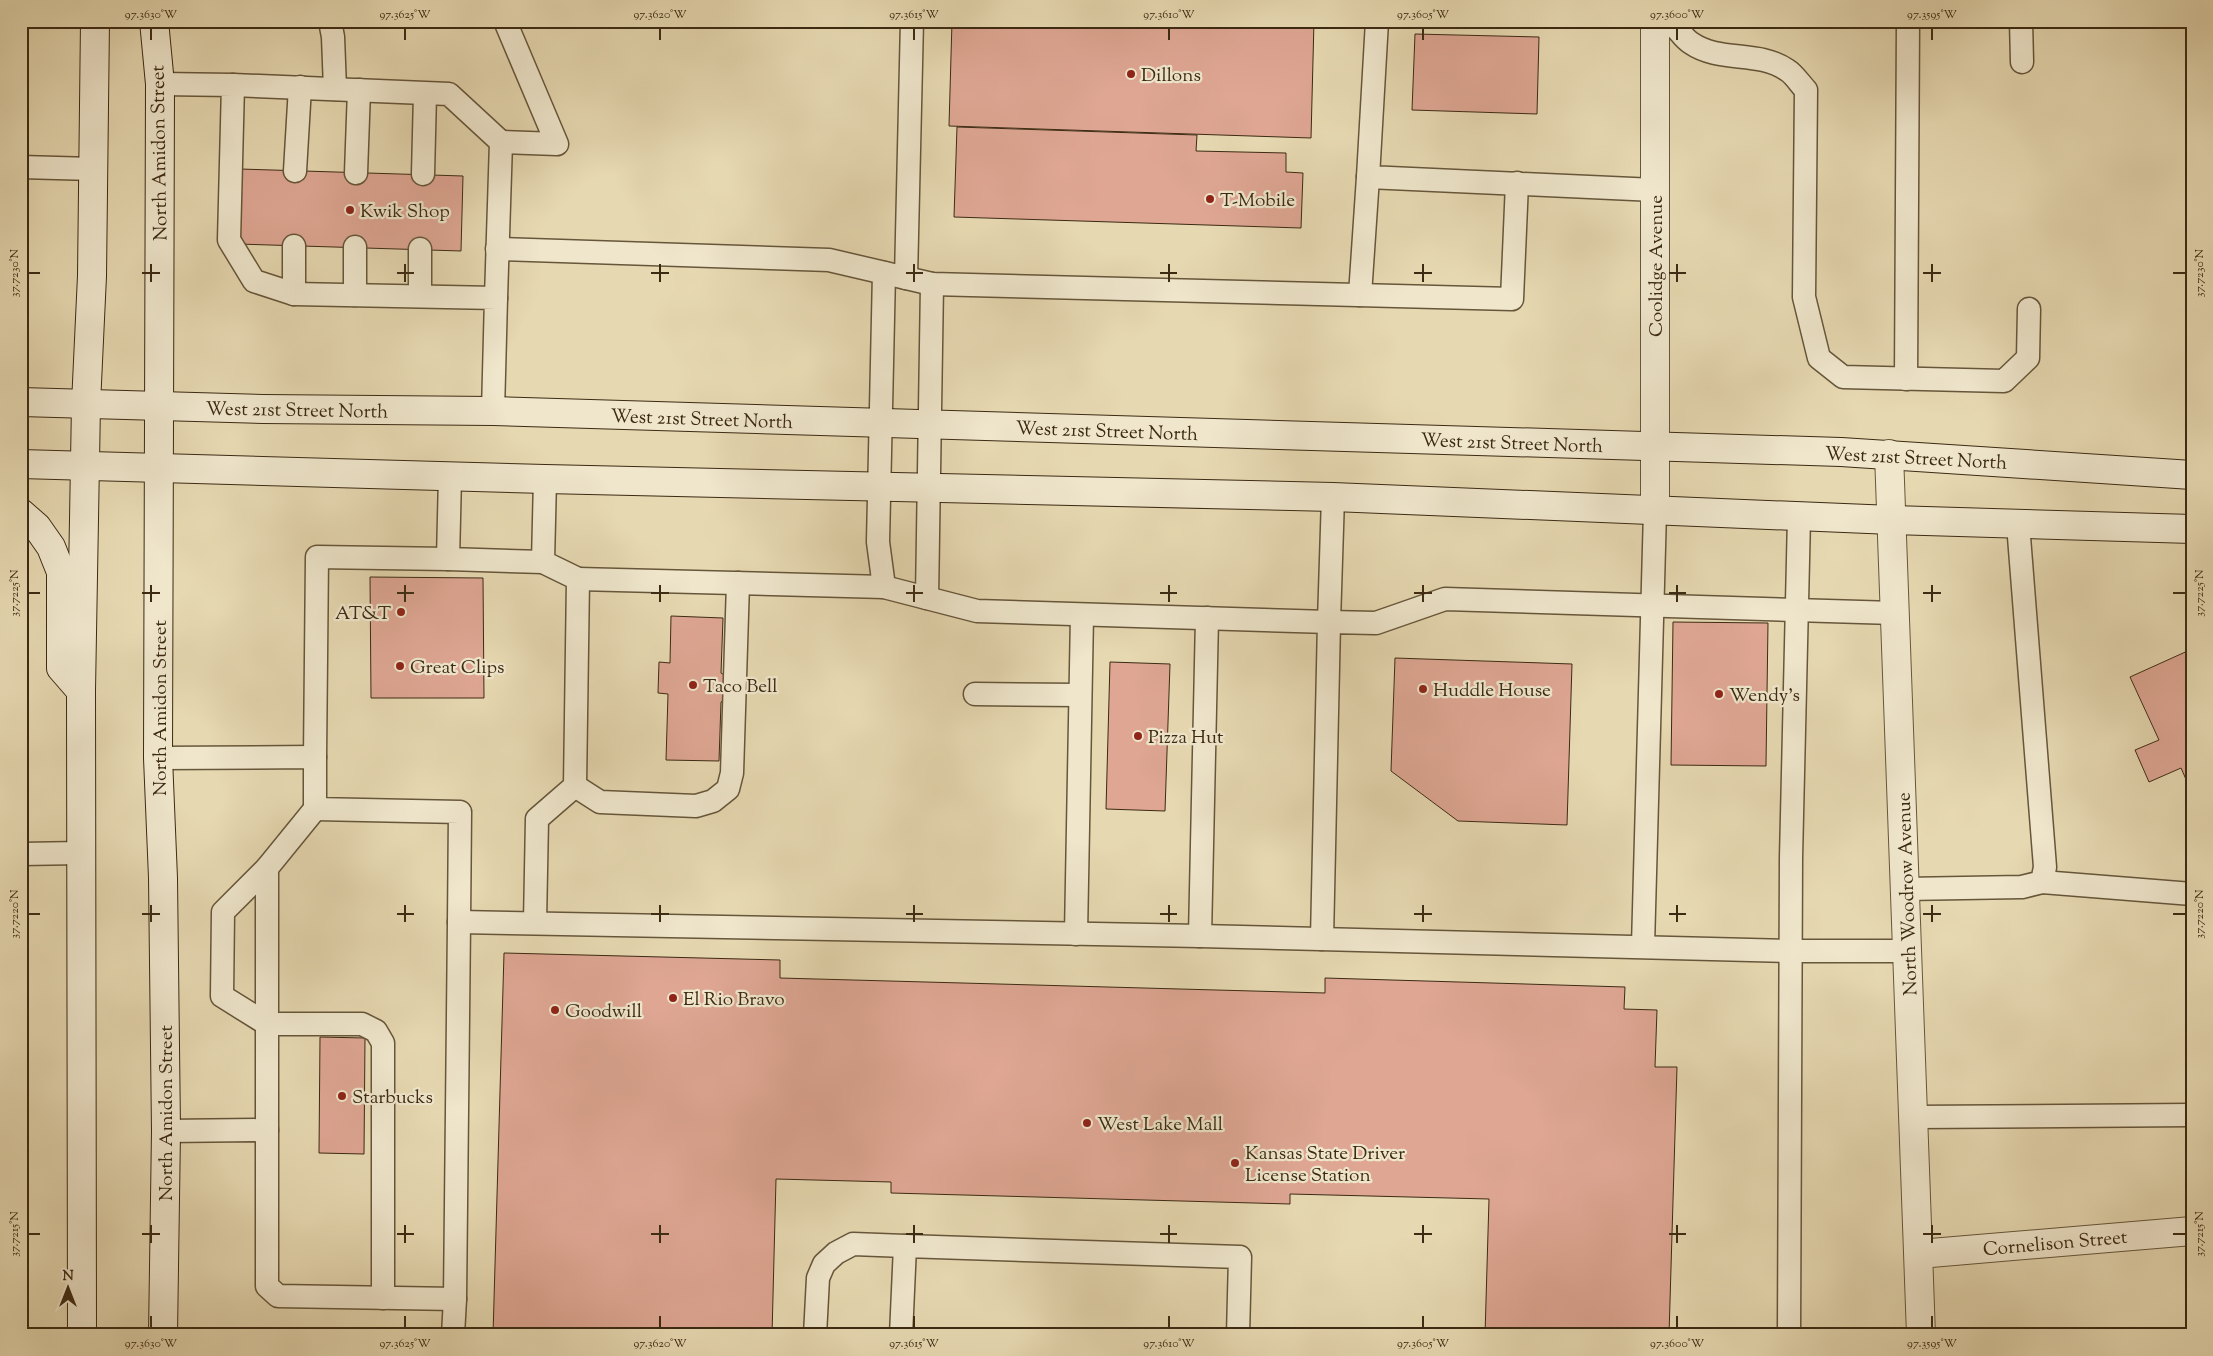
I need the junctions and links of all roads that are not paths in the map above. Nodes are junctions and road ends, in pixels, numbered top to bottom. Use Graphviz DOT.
graph roads {
  1 [pos="95,21"];
  2 [pos="154,21"];
  3 [pos="330,21"];
  4 [pos="505,21"];
  5 [pos="912,21"];
  6 [pos="1377,21"];
  7 [pos="1655,21"];
  8 [pos="1665,21"];
  9 [pos="1908,21"];
  10 [pos="2021,21"];
  11 [pos="2022,62"];
  12 [pos="160,84"];
  13 [pos="233,85"];
  14 [pos="300,87"];
  15 [pos="335,89"];
  16 [pos="359,90"];
  17 [pos="425,94"];
  18 [pos="501,142"];
  19 [pos="21,167"];
  20 [pos="93,169"];
  21 [pos="295,171"];
  22 [pos="356,172"];
  23 [pos="423,174"];
  24 [pos="1368,177"];
  25 [pos="1517,183"];
  26 [pos="1655,190"];
  27 [pos="294,246"];
  28 [pos="355,248"];
  29 [pos="420,249"];
  30 [pos="496,249"];
  31 [pos="884,273"];
  32 [pos="906,278"];
  33 [pos="932,284"];
  34 [pos="294,294"];
  35 [pos="354,295"];
  36 [pos="1360,295"];
  37 [pos="420,296"];
  38 [pos="496,298"];
  39 [pos="2029,309"];
  40 [pos="1906,379"];
  41 [pos="21,402"];
  42 [pos="86,404"];
  43 [pos="159,406"];
  44 [pos="494,412"];
  45 [pos="881,424"];
  46 [pos="930,425"];
  47 [pos="1656,447"];
  48 [pos="1889,454"];
  49 [pos="21,464"];
  50 [pos="85,465"];
  51 [pos="159,467"];
  52 [pos="2192,475"];
  53 [pos="450,476"];
  54 [pos="545,479"];
  55 [pos="879,486"];
  56 [pos="929,488"];
  57 [pos="1333,497"];
  58 [pos="1655,511"];
  59 [pos="21,513"];
  60 [pos="1799,516"];
  61 [pos="1892,520"];
  62 [pos="2018,524"];
  63 [pos="2192,529"];
  64 [pos="448,559"];
  65 [pos="543,562"];
  66 [pos="578,579"];
  67 [pos="738,583"];
  68 [pos="884,587"];
  69 [pos="927,598"];
  70 [pos="1652,606"];
  71 [pos="1798,611"];
  72 [pos="1894,613"];
  73 [pos="1082,614"];
  74 [pos="1207,618"];
  75 [pos="1330,622"];
  76 [pos="81,691"];
  77 [pos="975,694"];
  78 [pos="1080,695"];
  79 [pos="315,757"];
  80 [pos="158,758"];
  81 [pos="575,786"];
  82 [pos="315,809"];
  83 [pos="21,854"];
  84 [pos="81,854"];
  85 [pos="267,868"];
  86 [pos="2042,882"];
  87 [pos="1905,889"];
  88 [pos="2192,894"];
  89 [pos="459,922"];
  90 [pos="535,922"];
  91 [pos="1076,934"];
  92 [pos="1200,936"];
  93 [pos="1322,939"];
  94 [pos="1643,946"];
  95 [pos="1791,951"];
  96 [pos="1908,952"];
  97 [pos="267,1024"];
  98 [pos="2192,1114"];
  99 [pos="1914,1117"];
  100 [pos="266,1130"];
  101 [pos="166,1132"];
  102 [pos="2192,1231"];
  103 [pos="905,1246"];
  104 [pos="1919,1254"];
  105 [pos="382,1298"];
  106 [pos="455,1299"];
  107 [pos="82,1335"];
  108 [pos="163,1335"];
  109 [pos="453,1335"];
  110 [pos="816,1335"];
  111 [pos="901,1335"];
  112 [pos="1238,1335"];
  113 [pos="1789,1335"];
  114 [pos="1921,1335"];
  1 -- 20 [label="main road"];
  2 -- 12 [label="main road, North Amidon Street"];
  3 -- 15 [label="lane"];
  4 -- 18 [label="lane"];
  5 -- 32 [label="lane"];
  6 -- 24 [label="lane"];
  7 -- 26 [label="main road, Coolidge Avenue"];
  8 -- 40 [label="lane"];
  9 -- 40 [label="lane"];
  10 -- 11 [label="lane"];
  12 -- 13 [label="lane"];
  12 -- 43 [label="main road, North Amidon Street"];
  13 -- 14 [label="lane"];
  13 -- 34 [label="lane"];
  14 -- 15 [label="lane"];
  14 -- 21 [label="lane"];
  15 -- 16 [label="lane"];
  16 -- 17 [label="lane"];
  16 -- 22 [label="lane"];
  17 -- 18 [label="lane"];
  17 -- 23 [label="lane"];
  18 -- 30 [label="lane"];
  19 -- 20 [label="lane"];
  20 -- 42 [label="main road"];
  24 -- 25 [label="lane"];
  24 -- 36 [label="lane"];
  25 -- 26 [label="lane"];
  25 -- 36 [label="lane"];
  26 -- 47 [label="main road, Coolidge Avenue"];
  27 -- 34 [label="lane"];
  28 -- 35 [label="lane"];
  29 -- 37 [label="lane"];
  30 -- 31 [label="lane"];
  30 -- 38 [label="lane"];
  31 -- 32 [label="lane"];
  31 -- 45 [label="lane"];
  32 -- 33 [label="lane"];
  33 -- 36 [label="lane"];
  33 -- 46 [label="lane"];
  34 -- 35 [label="lane"];
  35 -- 37 [label="lane"];
  37 -- 38 [label="lane"];
  38 -- 44 [label="lane"];
  39 -- 40 [label="lane"];
  41 -- 42 [label="main road, West 21st Street North"];
  42 -- 43 [label="main road, West 21st Street North"];
  42 -- 50 [label="main road"];
  43 -- 44 [label="main road, West 21st Street North"];
  43 -- 51 [label="main road, North Amidon Street"];
  44 -- 45 [label="main road, West 21st Street North"];
  45 -- 46 [label="main road, West 21st Street North"];
  45 -- 55 [label="lane"];
  46 -- 47 [label="main road, West 21st Street North"];
  46 -- 56 [label="lane"];
  47 -- 48 [label="main road, West 21st Street North"];
  47 -- 58 [label="main road, Coolidge Avenue"];
  48 -- 52 [label="main road, West 21st Street North"];
  48 -- 61 [label="main road, North Woodrow Avenue"];
  49 -- 50 [label="main road"];
  50 -- 51 [label="main road"];
  50 -- 76 [label="main road"];
  51 -- 53 [label="main road"];
  51 -- 80 [label="main road, North Amidon Street"];
  53 -- 54 [label="main road"];
  53 -- 64 [label="lane"];
  54 -- 55 [label="main road"];
  54 -- 65 [label="lane"];
  55 -- 56 [label="main road"];
  55 -- 68 [label="lane"];
  56 -- 57 [label="main road"];
  56 -- 69 [label="lane"];
  57 -- 58 [label="main road"];
  57 -- 75 [label="lane"];
  58 -- 60 [label="main road"];
  58 -- 70 [label="lane"];
  59 -- 76 [label="main road"];
  60 -- 61 [label="main road"];
  60 -- 71 [label="lane"];
  61 -- 62 [label="main road"];
  61 -- 72 [label="main road, North Woodrow Avenue"];
  62 -- 63 [label="main road"];
  62 -- 86 [label="lane"];
  64 -- 65 [label="lane"];
  64 -- 79 [label="lane"];
  65 -- 66 [label="lane"];
  66 -- 67 [label="lane"];
  66 -- 81 [label="lane"];
  67 -- 68 [label="lane"];
  67 -- 81 [label="lane"];
  68 -- 69 [label="lane"];
  69 -- 73 [label="lane"];
  70 -- 71 [label="lane"];
  70 -- 75 [label="lane"];
  70 -- 94 [label="lane"];
  71 -- 72 [label="lane"];
  71 -- 95 [label="lane"];
  72 -- 87 [label="main road, North Woodrow Avenue"];
  73 -- 74 [label="lane"];
  73 -- 78 [label="lane"];
  74 -- 75 [label="lane"];
  74 -- 92 [label="lane"];
  75 -- 93 [label="lane"];
  76 -- 84 [label="main road"];
  77 -- 78 [label="lane"];
  78 -- 91 [label="lane"];
  79 -- 80 [label="lane"];
  79 -- 82 [label="lane"];
  80 -- 101 [label="main road, North Amidon Street"];
  81 -- 90 [label="lane"];
  82 -- 85 [label="lane"];
  82 -- 89 [label="lane"];
  83 -- 84 [label="lane"];
  84 -- 107 [label="main road"];
  85 -- 97 [label="lane"];
  85 -- 97 [label="lane"];
  86 -- 87 [label="lane"];
  86 -- 88 [label="lane"];
  87 -- 96 [label="main road, North Woodrow Avenue"];
  89 -- 90 [label="lane"];
  89 -- 106 [label="lane"];
  90 -- 91 [label="lane"];
  91 -- 92 [label="lane"];
  92 -- 93 [label="lane"];
  93 -- 94 [label="lane"];
  94 -- 95 [label="lane"];
  95 -- 96 [label="lane"];
  95 -- 113 [label="lane"];
  96 -- 99 [label="main road, North Woodrow Avenue"];
  97 -- 100 [label="lane"];
  97 -- 105 [label="lane"];
  98 -- 99 [label="lane"];
  99 -- 104 [label="main road, North Woodrow Avenue"];
  100 -- 101 [label="lane"];
  100 -- 105 [label="lane"];
  101 -- 108 [label="main road, North Amidon Street"];
  102 -- 104 [label="main road, Cornelison Street"];
  103 -- 110 [label="lane"];
  103 -- 111 [label="lane"];
  103 -- 112 [label="lane"];
  104 -- 114 [label="main road, North Woodrow Avenue"];
  105 -- 106 [label="lane"];
  106 -- 109 [label="lane"];
}
